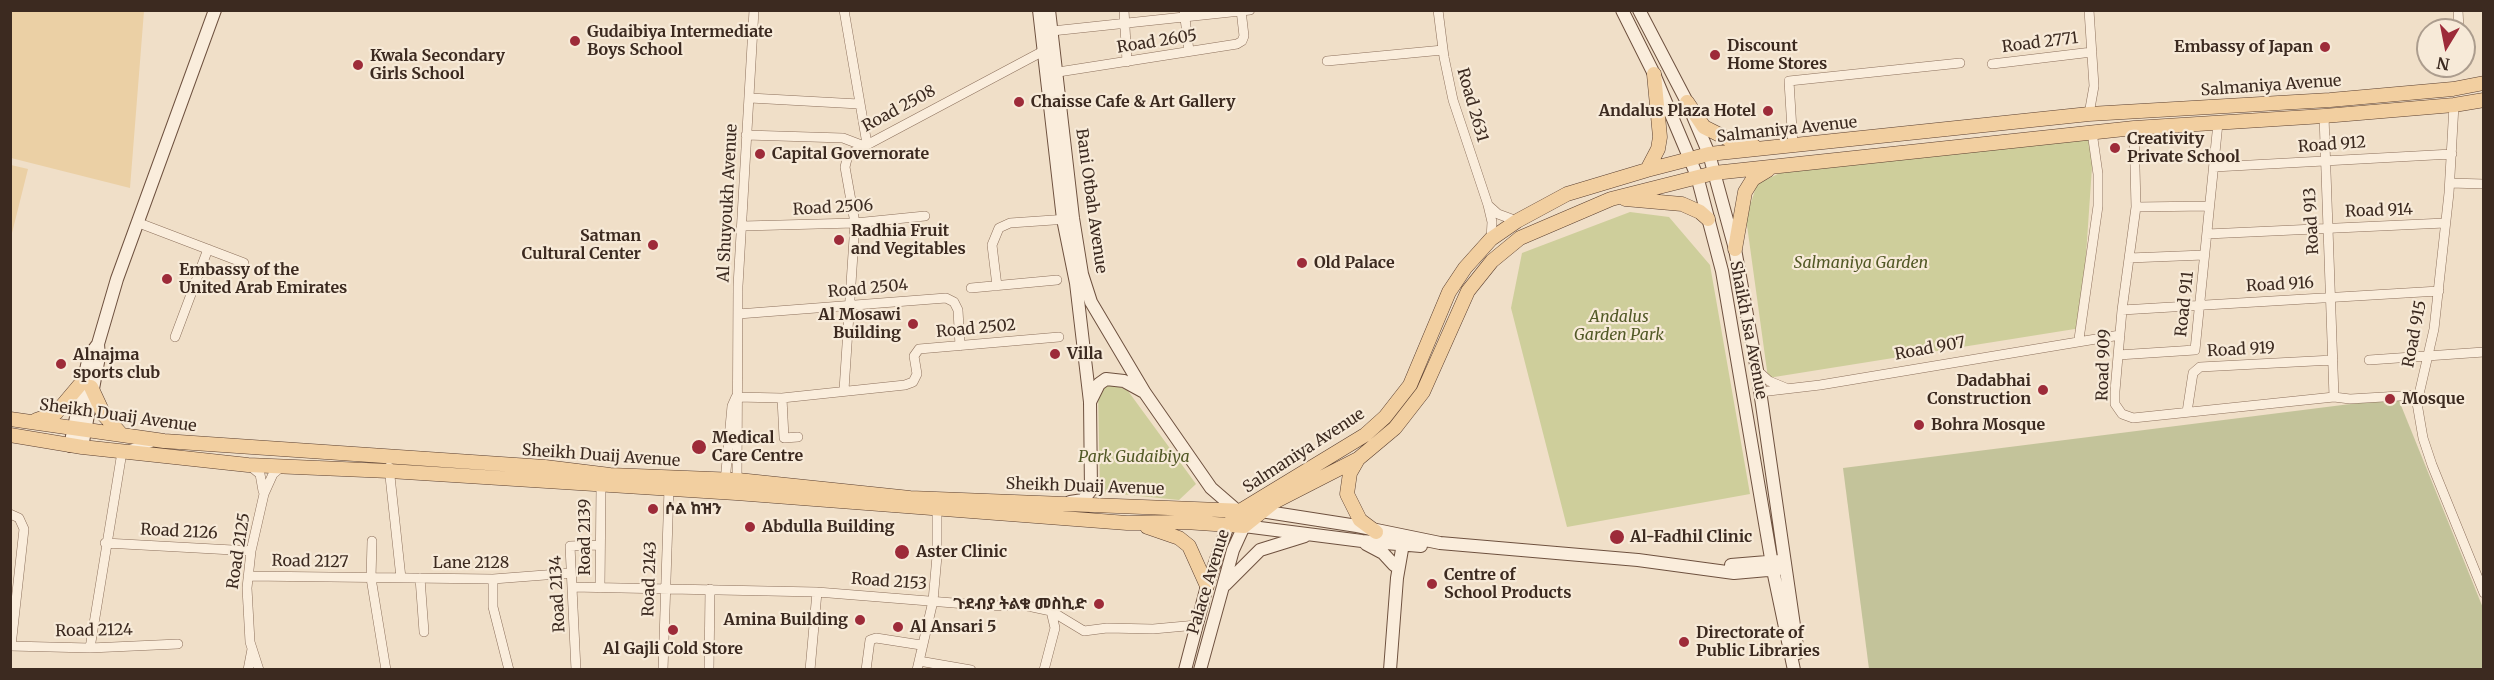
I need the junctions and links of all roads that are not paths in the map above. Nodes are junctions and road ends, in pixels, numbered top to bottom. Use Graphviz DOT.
graph roads {
  1 [pos="215,10"];
  2 [pos="754,10"];
  3 [pos="844,10"];
  4 [pos="1039,10"];
  5 [pos="1049,10"];
  6 [pos="1124,10"];
  7 [pos="1250,10"];
  8 [pos="1438,10"];
  9 [pos="1622,10"];
  10 [pos="1639,10"];
  11 [pos="2089,10"];
  12 [pos="1241,11"];
  13 [pos="1184,13"];
  14 [pos="1125,24"];
  15 [pos="1052,31"];
  16 [pos="1049,48"];
  17 [pos="1443,50"];
  18 [pos="1190,51"];
  19 [pos="2092,52"];
  20 [pos="1327,61"];
  21 [pos="1127,62"];
  22 [pos="1960,63"];
  23 [pos="1992,64"];
  24 [pos="1052,73"];
  25 [pos="1654,74"];
  26 [pos="2484,83"];
  27 [pos="750,98"];
  28 [pos="2484,100"];
  29 [pos="1687,102"];
  30 [pos="859,104"];
  31 [pos="2454,105"];
  32 [pos="2089,114"];
  33 [pos="2324,116"];
  34 [pos="2218,123"];
  35 [pos="2134,128"];
  36 [pos="2092,132"];
  37 [pos="746,135"];
  38 [pos="866,145"];
  39 [pos="1793,146"];
  40 [pos="1765,149"];
  41 [pos="1709,154"];
  42 [pos="2451,154"];
  43 [pos="1691,159"];
  44 [pos="2325,161"];
  45 [pos="2214,167"];
  46 [pos="1771,168"];
  47 [pos="1647,170"];
  48 [pos="1714,173"];
  49 [pos="1697,176"];
  50 [pos="2450,183"];
  51 [pos="2484,184"];
  52 [pos="1611,199"];
  53 [pos="1488,205"];
  54 [pos="2208,206"];
  55 [pos="2136,207"];
  56 [pos="925,216"];
  57 [pos="1068,219"];
  58 [pos="1708,219"];
  59 [pos="1517,221"];
  60 [pos="139,223"];
  61 [pos="855,223"];
  62 [pos="2445,223"];
  63 [pos="743,226"];
  64 [pos="2327,227"];
  65 [pos="2207,234"];
  66 [pos="1491,239"];
  67 [pos="208,249"];
  68 [pos="1735,249"];
  69 [pos="2204,255"];
  70 [pos="2129,258"];
  71 [pos="244,263"];
  72 [pos="1057,280"];
  73 [pos="997,286"];
  74 [pos="971,288"];
  75 [pos="2439,291"];
  76 [pos="2332,297"];
  77 [pos="2200,304"];
  78 [pos="851,306"];
  79 [pos="2122,310"];
  80 [pos="738,314"];
  81 [pos="1729,318"];
  82 [pos="2120,334"];
  83 [pos="175,337"];
  84 [pos="1059,337"];
  85 [pos="2079,339"];
  86 [pos="960,346"];
  87 [pos="2195,350"];
  88 [pos="2484,352"];
  89 [pos="2118,355"];
  90 [pos="2428,355"];
  91 [pos="2333,360"];
  92 [pos="2370,360"];
  93 [pos="1757,370"];
  94 [pos="2193,374"];
  95 [pos="87,384"];
  96 [pos="1786,387"];
  97 [pos="844,390"];
  98 [pos="1760,392"];
  99 [pos="1145,393"];
  100 [pos="2417,394"];
  101 [pos="736,397"];
  102 [pos="2334,397"];
  103 [pos="782,398"];
  104 [pos="1090,402"];
  105 [pos="2187,412"];
  106 [pos="10,419"];
  107 [pos="31,422"];
  108 [pos="79,428"];
  109 [pos="120,433"];
  110 [pos="10,435"];
  111 [pos="798,437"];
  112 [pos="164,441"];
  113 [pos="76,446"];
  114 [pos="122,452"];
  115 [pos="1358,459"];
  116 [pos="388,464"];
  117 [pos="248,465"];
  118 [pos="283,466"];
  119 [pos="601,486"];
  120 [pos="731,487"];
  121 [pos="669,489"];
  122 [pos="264,494"];
  123 [pos="1069,502"];
  124 [pos="937,510"];
  125 [pos="1240,511"];
  126 [pos="1261,511"];
  127 [pos="10,514"];
  128 [pos="1127,523"];
  129 [pos="1228,525"];
  130 [pos="1244,526"];
  131 [pos="1376,532"];
  132 [pos="1313,534"];
  133 [pos="1400,540"];
  134 [pos="372,541"];
  135 [pos="1362,541"];
  136 [pos="105,543"];
  137 [pos="599,545"];
  138 [pos="251,551"];
  139 [pos="1394,565"];
  140 [pos="1780,565"];
  141 [pos="1703,568"];
  142 [pos="571,573"];
  143 [pos="1734,573"];
  144 [pos="248,576"];
  145 [pos="371,578"];
  146 [pos="401,578"];
  147 [pos="420,578"];
  148 [pos="1396,578"];
  149 [pos="493,579"];
  150 [pos="1207,586"];
  151 [pos="572,587"];
  152 [pos="600,588"];
  153 [pos="1222,588"];
  154 [pos="710,589"];
  155 [pos="664,590"];
  156 [pos="817,592"];
  157 [pos="2484,593"];
  158 [pos="1780,597"];
  159 [pos="933,601"];
  160 [pos="1051,611"];
  161 [pos="1197,625"];
  162 [pos="424,632"];
  163 [pos="177,644"];
  164 [pos="921,645"];
  165 [pos="11,646"];
  166 [pos="90,648"];
  167 [pos="252,649"];
  168 [pos="918,665"];
  169 [pos="248,669"];
  170 [pos="259,669"];
  171 [pos="386,669"];
  172 [pos="509,669"];
  173 [pos="576,669"];
  174 [pos="663,669"];
  175 [pos="709,669"];
  176 [pos="810,669"];
  177 [pos="866,669"];
  178 [pos="971,669"];
  179 [pos="1044,669"];
  180 [pos="1185,669"];
  181 [pos="1200,669"];
  182 [pos="1390,669"];
  183 [pos="1794,669"];
  184 [pos="1801,669"];
  1 -- 60 [label="street"];
  2 -- 27 [label="street, Al Shuyoukh Avenue"];
  3 -- 30 [label="street"];
  4 -- 16 [label="street, Bani Otbah Avenue"];
  5 -- 15 [label="street, Bani Otbah Avenue"];
  6 -- 14 [label="street"];
  7 -- 12 [label="street"];
  8 -- 17 [label="street, Road 2631"];
  9 -- 25 [label="street, Shaikh Isa Avenue"];
  10 -- 29 [label="street, Shaikh Isa Avenue"];
  11 -- 19 [label="street, Road 2771"];
  12 -- 13 [label="street"];
  12 -- 18 [label="street, Road 2605"];
  13 -- 14 [label="street"];
  13 -- 18 [label="street"];
  14 -- 15 [label="street"];
  14 -- 21 [label="street"];
  15 -- 16 [label="street, Bani Otbah Avenue"];
  16 -- 24 [label="street, Bani Otbah Avenue"];
  16 -- 38 [label="street, Road 2508"];
  17 -- 20 [label="street"];
  17 -- 53 [label="street, Road 2631"];
  18 -- 21 [label="street, Road 2605"];
  19 -- 23 [label="street, Road 2771"];
  19 -- 32 [label="street, Road 2771"];
  21 -- 24 [label="street, Road 2605"];
  22 -- 39 [label="street"];
  24 -- 57 [label="street, Bani Otbah Avenue"];
  25 -- 43 [label="street, Shaikh Isa Avenue"];
  25 -- 47 [label="main road"];
  26 -- 32 [label="main road, Salmaniya Avenue"];
  27 -- 30 [label="street, Road 2508"];
  27 -- 37 [label="street, Al Shuyoukh Avenue"];
  28 -- 31 [label="main road, Salmaniya Avenue"];
  29 -- 40 [label="main road"];
  29 -- 41 [label="street, Shaikh Isa Avenue"];
  30 -- 38 [label="street"];
  31 -- 33 [label="main road, Salmaniya Avenue"];
  31 -- 42 [label="street, Road 915"];
  32 -- 39 [label="main road, Salmaniya Avenue"];
  33 -- 34 [label="main road, Salmaniya Avenue"];
  33 -- 44 [label="street, Road 913"];
  34 -- 35 [label="main road, Salmaniya Avenue"];
  34 -- 45 [label="street, Road 911"];
  35 -- 36 [label="main road, Salmaniya Avenue"];
  35 -- 55 [label="street, Road 909"];
  36 -- 46 [label="main road, Salmaniya Avenue"];
  36 -- 85 [label="street"];
  37 -- 38 [label="street, Road 2508"];
  37 -- 63 [label="street, Al Shuyoukh Avenue"];
  38 -- 61 [label="street"];
  39 -- 40 [label="main road, Salmaniya Avenue"];
  40 -- 41 [label="main road, Salmaniya Avenue"];
  41 -- 43 [label="main road, Salmaniya Avenue"];
  41 -- 48 [label="street, Shaikh Isa Avenue"];
  42 -- 44 [label="street, Road 912"];
  42 -- 50 [label="street, Road 915"];
  43 -- 47 [label="main road, Salmaniya Avenue"];
  43 -- 49 [label="street, Shaikh Isa Avenue"];
  44 -- 45 [label="street, Road 912"];
  44 -- 64 [label="street, Road 913"];
  45 -- 54 [label="street, Road 911"];
  46 -- 48 [label="main road, Salmaniya Avenue"];
  46 -- 68 [label="main road"];
  47 -- 59 [label="main road, Salmaniya Avenue"];
  48 -- 49 [label="main road, Salmaniya Avenue"];
  48 -- 68 [label="street, Shaikh Isa Avenue"];
  49 -- 52 [label="main road, Salmaniya Avenue"];
  49 -- 58 [label="street, Shaikh Isa Avenue"];
  50 -- 51 [label="street"];
  50 -- 62 [label="street, Road 915"];
  52 -- 58 [label="main road"];
  52 -- 115 [label="main road, Salmaniya Avenue"];
  53 -- 59 [label="street"];
  53 -- 66 [label="street, Road 2631"];
  54 -- 55 [label="street"];
  54 -- 65 [label="street, Road 911"];
  55 -- 70 [label="street, Road 909"];
  56 -- 61 [label="street, Road 2506"];
  57 -- 73 [label="street"];
  57 -- 99 [label="street, Bani Otbah Avenue"];
  57 -- 104 [label="street, Bani Otbah Avenue"];
  58 -- 81 [label="street, Shaikh Isa Avenue"];
  59 -- 66 [label="main road, Salmaniya Avenue"];
  60 -- 67 [label="street"];
  60 -- 95 [label="street"];
  61 -- 63 [label="street, Road 2506"];
  61 -- 78 [label="street"];
  62 -- 64 [label="street, Road 914"];
  62 -- 75 [label="street, Road 915"];
  63 -- 80 [label="street, Al Shuyoukh Avenue"];
  64 -- 65 [label="street, Road 914"];
  64 -- 76 [label="street, Road 913"];
  65 -- 69 [label="street, Road 911"];
  66 -- 125 [label="main road, Salmaniya Avenue"];
  67 -- 71 [label="street"];
  67 -- 83 [label="street"];
  68 -- 93 [label="street, Shaikh Isa Avenue"];
  69 -- 70 [label="street, Road 911"];
  69 -- 77 [label="street, Road 911"];
  70 -- 79 [label="street, Road 909"];
  72 -- 73 [label="street"];
  73 -- 74 [label="street"];
  75 -- 76 [label="street, Road 916"];
  75 -- 90 [label="street, Road 915"];
  76 -- 77 [label="street, Road 916"];
  76 -- 91 [label="street, Road 913"];
  77 -- 79 [label="street, Road 916"];
  77 -- 87 [label="street, Road 911"];
  78 -- 80 [label="street, Road 2504"];
  78 -- 86 [label="street, Road 2504"];
  78 -- 97 [label="street"];
  79 -- 82 [label="street, Road 909"];
  80 -- 101 [label="street, Al Shuyoukh Avenue"];
  81 -- 98 [label="street"];
  81 -- 140 [label="street, Shaikh Isa Avenue"];
  82 -- 85 [label="street, Road 907"];
  82 -- 89 [label="street, Road 909"];
  84 -- 86 [label="street, Road 2502"];
  85 -- 96 [label="street, Road 907"];
  86 -- 97 [label="street, Road 2502"];
  87 -- 89 [label="street, Road 911"];
  87 -- 94 [label="street"];
  88 -- 90 [label="street"];
  89 -- 105 [label="street, Road 909"];
  90 -- 92 [label="street"];
  90 -- 100 [label="street, Road 915"];
  91 -- 94 [label="street, Road 919"];
  91 -- 102 [label="street, Road 913"];
  93 -- 96 [label="street"];
  93 -- 98 [label="street, Shaikh Isa Avenue"];
  94 -- 105 [label="street, Road 919"];
  95 -- 107 [label="main road"];
  95 -- 108 [label="street"];
  95 -- 109 [label="main road"];
  96 -- 98 [label="street, Road 907"];
  97 -- 103 [label="street, Road 2502"];
  98 -- 140 [label="street, Shaikh Isa Avenue"];
  99 -- 104 [label="street"];
  99 -- 125 [label="street, Bani Otbah Avenue"];
  100 -- 102 [label="street, Road 909"];
  100 -- 157 [label="street, Road 915"];
  101 -- 103 [label="street, Road 2502"];
  101 -- 120 [label="street, Al Shuyoukh Avenue"];
  101 -- 120 [label="street, Al Shuyoukh Avenue"];
  102 -- 105 [label="street, Road 909"];
  103 -- 111 [label="street"];
  104 -- 123 [label="street, Bani Otbah Avenue"];
  106 -- 107 [label="main road, Sheikh Duaij Avenue"];
  107 -- 108 [label="main road, Sheikh Duaij Avenue"];
  108 -- 109 [label="main road, Sheikh Duaij Avenue"];
  108 -- 113 [label="street"];
  109 -- 112 [label="main road, Sheikh Duaij Avenue"];
  110 -- 113 [label="main road, Sheikh Duaij Avenue"];
  112 -- 114 [label="street"];
  112 -- 116 [label="main road, Sheikh Duaij Avenue"];
  113 -- 114 [label="main road, Sheikh Duaij Avenue"];
  114 -- 117 [label="main road, Sheikh Duaij Avenue"];
  114 -- 136 [label="street"];
  115 -- 126 [label="main road, Salmaniya Avenue"];
  115 -- 131 [label="main road"];
  116 -- 118 [label="main road, Sheikh Duaij Avenue"];
  116 -- 119 [label="main road, Sheikh Duaij Avenue"];
  116 -- 120 [label="main road, Sheikh Duaij Avenue"];
  116 -- 146 [label="street"];
  117 -- 118 [label="main road, Sheikh Duaij Avenue"];
  117 -- 122 [label="street, Road 2125"];
  118 -- 122 [label="street, Road 2125"];
  119 -- 121 [label="main road, Sheikh Duaij Avenue"];
  119 -- 137 [label="street, Road 2139"];
  120 -- 121 [label="main road, Sheikh Duaij Avenue"];
  120 -- 123 [label="main road, Sheikh Duaij Avenue"];
  120 -- 124 [label="main road, Sheikh Duaij Avenue"];
  121 -- 155 [label="street, Road 2143"];
  122 -- 138 [label="street, Road 2125"];
  123 -- 125 [label="main road, Sheikh Duaij Avenue"];
  124 -- 128 [label="main road, Sheikh Duaij Avenue"];
  124 -- 159 [label="street"];
  125 -- 126 [label="main road, Sheikh Duaij Avenue"];
  125 -- 129 [label="main road, Palace Avenue"];
  125 -- 130 [label="street"];
  126 -- 130 [label="main road, Palace Avenue"];
  126 -- 131 [label="street, Sheikh Duaij Avenue"];
  127 -- 165 [label="street, Road 2124"];
  128 -- 129 [label="main road, Sheikh Duaij Avenue"];
  128 -- 150 [label="main road"];
  129 -- 130 [label="main road, Sheikh Duaij Avenue"];
  129 -- 150 [label="street, Palace Avenue"];
  130 -- 132 [label="street, Sheikh Duaij Avenue"];
  130 -- 153 [label="street, Palace Avenue"];
  131 -- 133 [label="street, Sheikh Duaij Avenue"];
  132 -- 135 [label="street, Sheikh Duaij Avenue"];
  132 -- 153 [label="street"];
  133 -- 135 [label="street, Sheikh Duaij Avenue"];
  133 -- 139 [label="street"];
  133 -- 141 [label="street, Sheikh Duaij Avenue"];
  133 -- 148 [label="street"];
  134 -- 145 [label="street, Road 2127"];
  135 -- 139 [label="street"];
  136 -- 138 [label="street, Road 2126"];
  136 -- 166 [label="street"];
  137 -- 142 [label="street, Road 2134"];
  137 -- 152 [label="street, Road 2139"];
  138 -- 144 [label="street, Road 2125"];
  139 -- 148 [label="street"];
  140 -- 141 [label="street, Sheikh Duaij Avenue"];
  140 -- 143 [label="street, Sheikh Duaij Avenue"];
  140 -- 158 [label="street, Shaikh Isa Avenue"];
  140 -- 184 [label="street, Shaikh Isa Avenue"];
  141 -- 143 [label="street, Sheikh Duaij Avenue"];
  142 -- 149 [label="street, Lane 2128"];
  142 -- 151 [label="street, Road 2134"];
  143 -- 158 [label="street"];
  144 -- 145 [label="street, Road 2127"];
  144 -- 167 [label="street, Road 2125"];
  145 -- 146 [label="street, Lane 2128"];
  145 -- 171 [label="street, Road 2127"];
  146 -- 147 [label="street, Lane 2128"];
  147 -- 149 [label="street, Lane 2128"];
  147 -- 162 [label="street"];
  148 -- 182 [label="street"];
  149 -- 172 [label="street"];
  150 -- 161 [label="street, Palace Avenue"];
  151 -- 152 [label="street, Road 2153"];
  151 -- 173 [label="street, Road 2134"];
  152 -- 155 [label="street, Road 2153"];
  153 -- 181 [label="street, Palace Avenue"];
  154 -- 155 [label="street, Road 2153"];
  154 -- 156 [label="street, Road 2153"];
  154 -- 175 [label="street"];
  155 -- 174 [label="street, Road 2143"];
  156 -- 159 [label="street, Road 2153"];
  156 -- 176 [label="street"];
  158 -- 183 [label="street, Shaikh Isa Avenue"];
  159 -- 160 [label="street, Road 2153"];
  159 -- 164 [label="street"];
  160 -- 161 [label="street, Road 2153"];
  160 -- 179 [label="street"];
  161 -- 180 [label="street, Palace Avenue"];
  163 -- 166 [label="street, Road 2124"];
  164 -- 168 [label="street"];
  164 -- 177 [label="street"];
  165 -- 166 [label="street, Road 2124"];
  167 -- 169 [label="street, Road 2125"];
  167 -- 170 [label="street, Road 2125"];
  168 -- 178 [label="street"];
}
